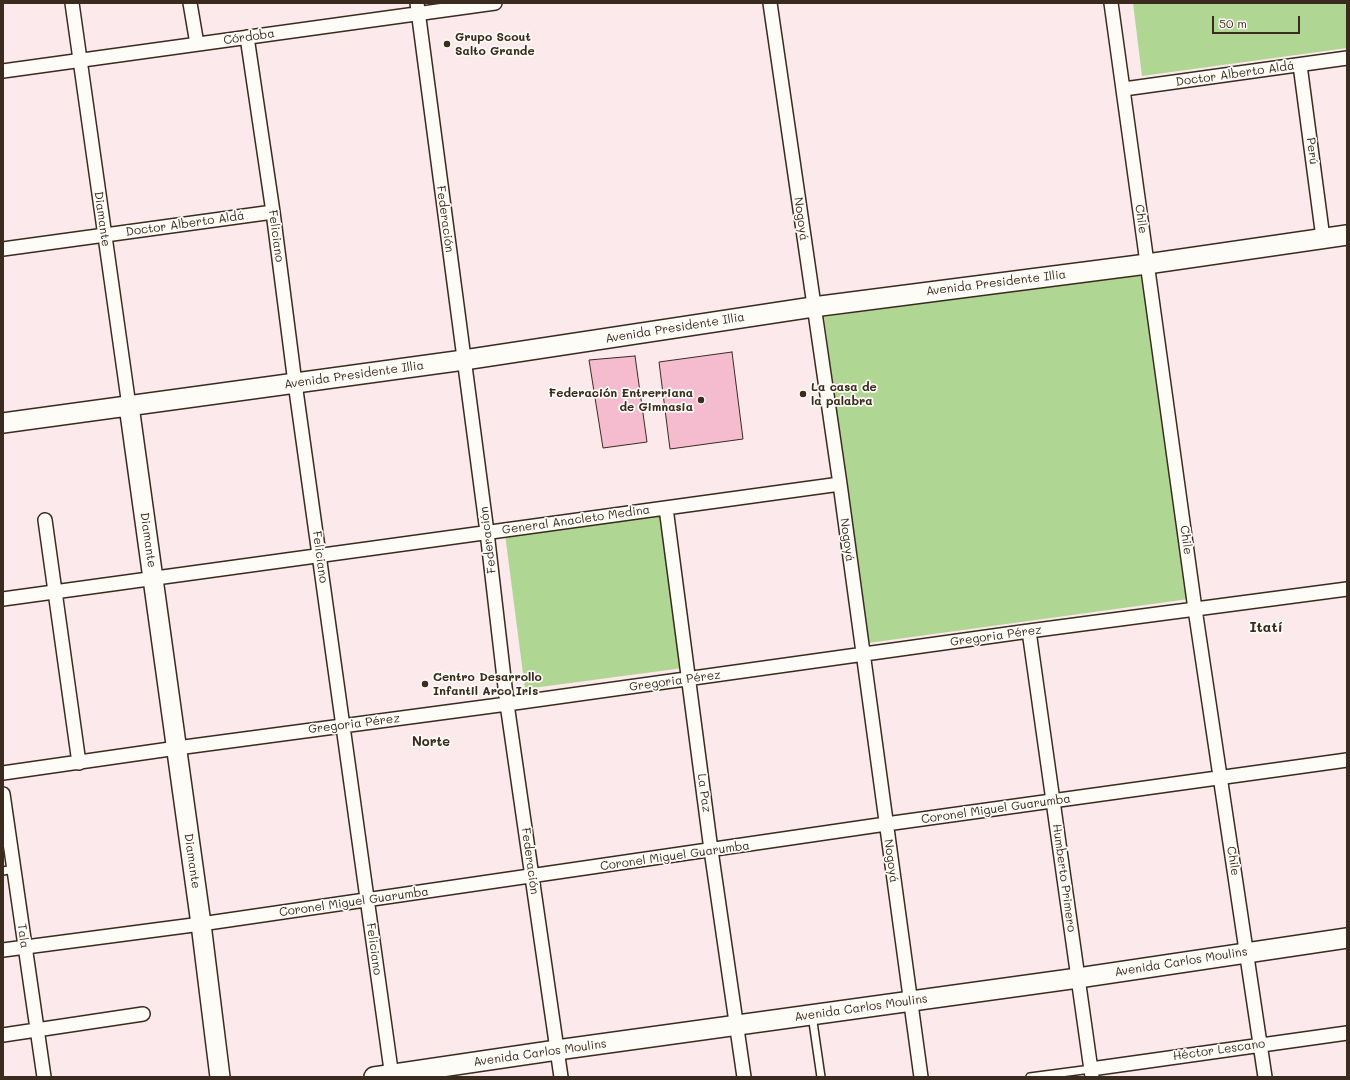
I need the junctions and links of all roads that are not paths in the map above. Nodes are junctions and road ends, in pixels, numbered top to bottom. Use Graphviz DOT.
graph roads {
  1 [pos="72,3"];
  2 [pos="190,3"];
  3 [pos="495,3"];
  4 [pos="770,3"];
  5 [pos="1111,3"];
  6 [pos="417,8"];
  7 [pos="247,37"];
  8 [pos="197,44"];
  9 [pos="1347,58"];
  10 [pos="80,61"];
  11 [pos="1300,65"];
  12 [pos="3,71"];
  13 [pos="1124,89"];
  14 [pos="273,212"];
  15 [pos="1347,235"];
  16 [pos="104,236"];
  17 [pos="1323,238"];
  18 [pos="3,249"];
  19 [pos="1148,264"];
  20 [pos="813,307"];
  21 [pos="464,360"];
  22 [pos="295,383"];
  23 [pos="129,406"];
  24 [pos="3,423"];
  25 [pos="840,484"];
  26 [pos="666,508"];
  27 [pos="45,520"];
  28 [pos="487,532"];
  29 [pos="320,556"];
  30 [pos="154,578"];
  31 [pos="1347,589"];
  32 [pos="55,592"];
  33 [pos="3,599"];
  34 [pos="1195,609"];
  35 [pos="1029,631"];
  36 [pos="863,655"];
  37 [pos="689,678"];
  38 [pos="507,704"];
  39 [pos="343,726"];
  40 [pos="177,748"];
  41 [pos="1347,760"];
  42 [pos="79,763"];
  43 [pos="3,773"];
  44 [pos="1220,777"];
  45 [pos="3,794"];
  46 [pos="1053,800"];
  47 [pos="886,824"];
  48 [pos="711,850"];
  49 [pos="8,870"];
  50 [pos="533,877"];
  51 [pos="367,900"];
  52 [pos="201,924"];
  53 [pos="1347,938"];
  54 [pos="25,947"];
  55 [pos="3,950"];
  56 [pos="1246,952"];
  57 [pos="1078,978"];
  58 [pos="911,1001"];
  59 [pos="143,1014"];
  60 [pos="812,1015"];
  61 [pos="736,1025"];
  62 [pos="37,1030"];
  63 [pos="1347,1032"];
  64 [pos="3,1035"];
  65 [pos="1260,1044"];
  66 [pos="557,1050"];
  67 [pos="1091,1073"];
  68 [pos="386,1076"];
  69 [pos="44,1077"];
  70 [pos="220,1077"];
  71 [pos="561,1077"];
  72 [pos="744,1077"];
  73 [pos="821,1077"];
  74 [pos="921,1077"];
  75 [pos="1030,1077"];
  76 [pos="1265,1077"];
  1 -- 10 [label="street, Diamante"];
  2 -- 8 [label="street"];
  3 -- 6 [label="street, Córdoba"];
  4 -- 20 [label="street, Nogoyá"];
  5 -- 13 [label="street, Chile"];
  6 -- 7 [label="street, Córdoba"];
  6 -- 21 [label="street, Federación"];
  7 -- 8 [label="street, Córdoba"];
  7 -- 14 [label="street, Feliciano"];
  8 -- 10 [label="street, Córdoba"];
  9 -- 11 [label="street, Doctor Alberto Aldá"];
  10 -- 12 [label="street, Córdoba"];
  10 -- 16 [label="street, Diamante"];
  11 -- 13 [label="street, Doctor Alberto Aldá"];
  11 -- 17 [label="street, Perú"];
  13 -- 19 [label="street, Chile"];
  14 -- 16 [label="street, Doctor Alberto Aldá"];
  14 -- 22 [label="street, Feliciano"];
  15 -- 17 [label="street, Avenida Presidente Illia"];
  16 -- 18 [label="street, Doctor Alberto Aldá"];
  16 -- 23 [label="street, Diamante"];
  17 -- 19 [label="street, Avenida Presidente Illia"];
  19 -- 20 [label="street, Avenida Presidente Illia"];
  19 -- 34 [label="street, Chile"];
  20 -- 21 [label="street, Avenida Presidente Illia"];
  20 -- 25 [label="street, Nogoyá"];
  21 -- 22 [label="street, Avenida Presidente Illia"];
  21 -- 28 [label="street, Federación"];
  22 -- 23 [label="street, Avenida Presidente Illia"];
  22 -- 29 [label="street, Feliciano"];
  23 -- 24 [label="street, Avenida Presidente Illia"];
  23 -- 30 [label="street, Diamante"];
  25 -- 26 [label="street, General Anacleto Medina"];
  25 -- 36 [label="street, Nogoyá"];
  26 -- 28 [label="street, General Anacleto Medina"];
  26 -- 37 [label="street, La Paz"];
  27 -- 32 [label="street"];
  28 -- 29 [label="street, General Anacleto Medina"];
  28 -- 38 [label="street, Federación"];
  29 -- 30 [label="street, General Anacleto Medina"];
  29 -- 39 [label="street, Feliciano"];
  30 -- 32 [label="street, General Anacleto Medina"];
  30 -- 40 [label="street, Diamante"];
  31 -- 34 [label="street, Gregoria Pérez"];
  32 -- 33 [label="street, General Anacleto Medina"];
  32 -- 42 [label="street"];
  34 -- 35 [label="street, Gregoria Pérez"];
  34 -- 44 [label="street, Chile"];
  35 -- 36 [label="street, Gregoria Pérez"];
  35 -- 46 [label="street, Humberto Primero"];
  36 -- 37 [label="street, Gregoria Pérez"];
  36 -- 47 [label="street, Nogoyá"];
  37 -- 38 [label="street, Gregoria Pérez"];
  37 -- 48 [label="street, La Paz"];
  38 -- 39 [label="street, Gregoria Pérez"];
  38 -- 50 [label="street, Federación"];
  39 -- 40 [label="street, Gregoria Pérez"];
  39 -- 51 [label="street, Feliciano"];
  40 -- 42 [label="street, Gregoria Pérez"];
  40 -- 52 [label="street, Diamante"];
  41 -- 44 [label="street, Coronel Miguel Guarumba"];
  42 -- 43 [label="street, Gregoria Pérez"];
  44 -- 46 [label="street, Coronel Miguel Guarumba"];
  44 -- 56 [label="street, Chile"];
  45 -- 49 [label="street, Tala"];
  46 -- 47 [label="street, Coronel Miguel Guarumba"];
  46 -- 57 [label="street, Humberto Primero"];
  47 -- 48 [label="street, Coronel Miguel Guarumba"];
  47 -- 58 [label="street, Nogoyá"];
  48 -- 50 [label="street, Coronel Miguel Guarumba"];
  48 -- 61 [label="street, La Paz"];
  49 -- 54 [label="street, Tala"];
  50 -- 51 [label="street, Coronel Miguel Guarumba"];
  50 -- 66 [label="street, Federación"];
  51 -- 52 [label="street, Coronel Miguel Guarumba"];
  51 -- 68 [label="street, Feliciano"];
  52 -- 54 [label="street, Coronel Miguel Guarumba"];
  52 -- 70 [label="street, Diamante"];
  53 -- 56 [label="street, Avenida Carlos Moulins"];
  54 -- 55 [label="street, Coronel Miguel Guarumba"];
  54 -- 62 [label="street, Tala"];
  56 -- 57 [label="street, Avenida Carlos Moulins"];
  56 -- 65 [label="street, Chile"];
  57 -- 58 [label="street, Avenida Carlos Moulins"];
  57 -- 67 [label="street, Humberto Primero"];
  58 -- 60 [label="street, Avenida Carlos Moulins"];
  58 -- 74 [label="street, Nogoyá"];
  59 -- 62 [label="street"];
  60 -- 61 [label="street, Avenida Carlos Moulins"];
  60 -- 73 [label="lane"];
  61 -- 66 [label="street, Avenida Carlos Moulins"];
  61 -- 72 [label="street, La Paz"];
  62 -- 64 [label="street"];
  62 -- 69 [label="street, Tala"];
  63 -- 65 [label="street, Héctor Lescano"];
  65 -- 67 [label="street, Héctor Lescano"];
  65 -- 76 [label="street, Chile"];
  66 -- 68 [label="street, Avenida Carlos Moulins"];
  66 -- 71 [label="street, Federación"];
  67 -- 75 [label="lane"];
}
